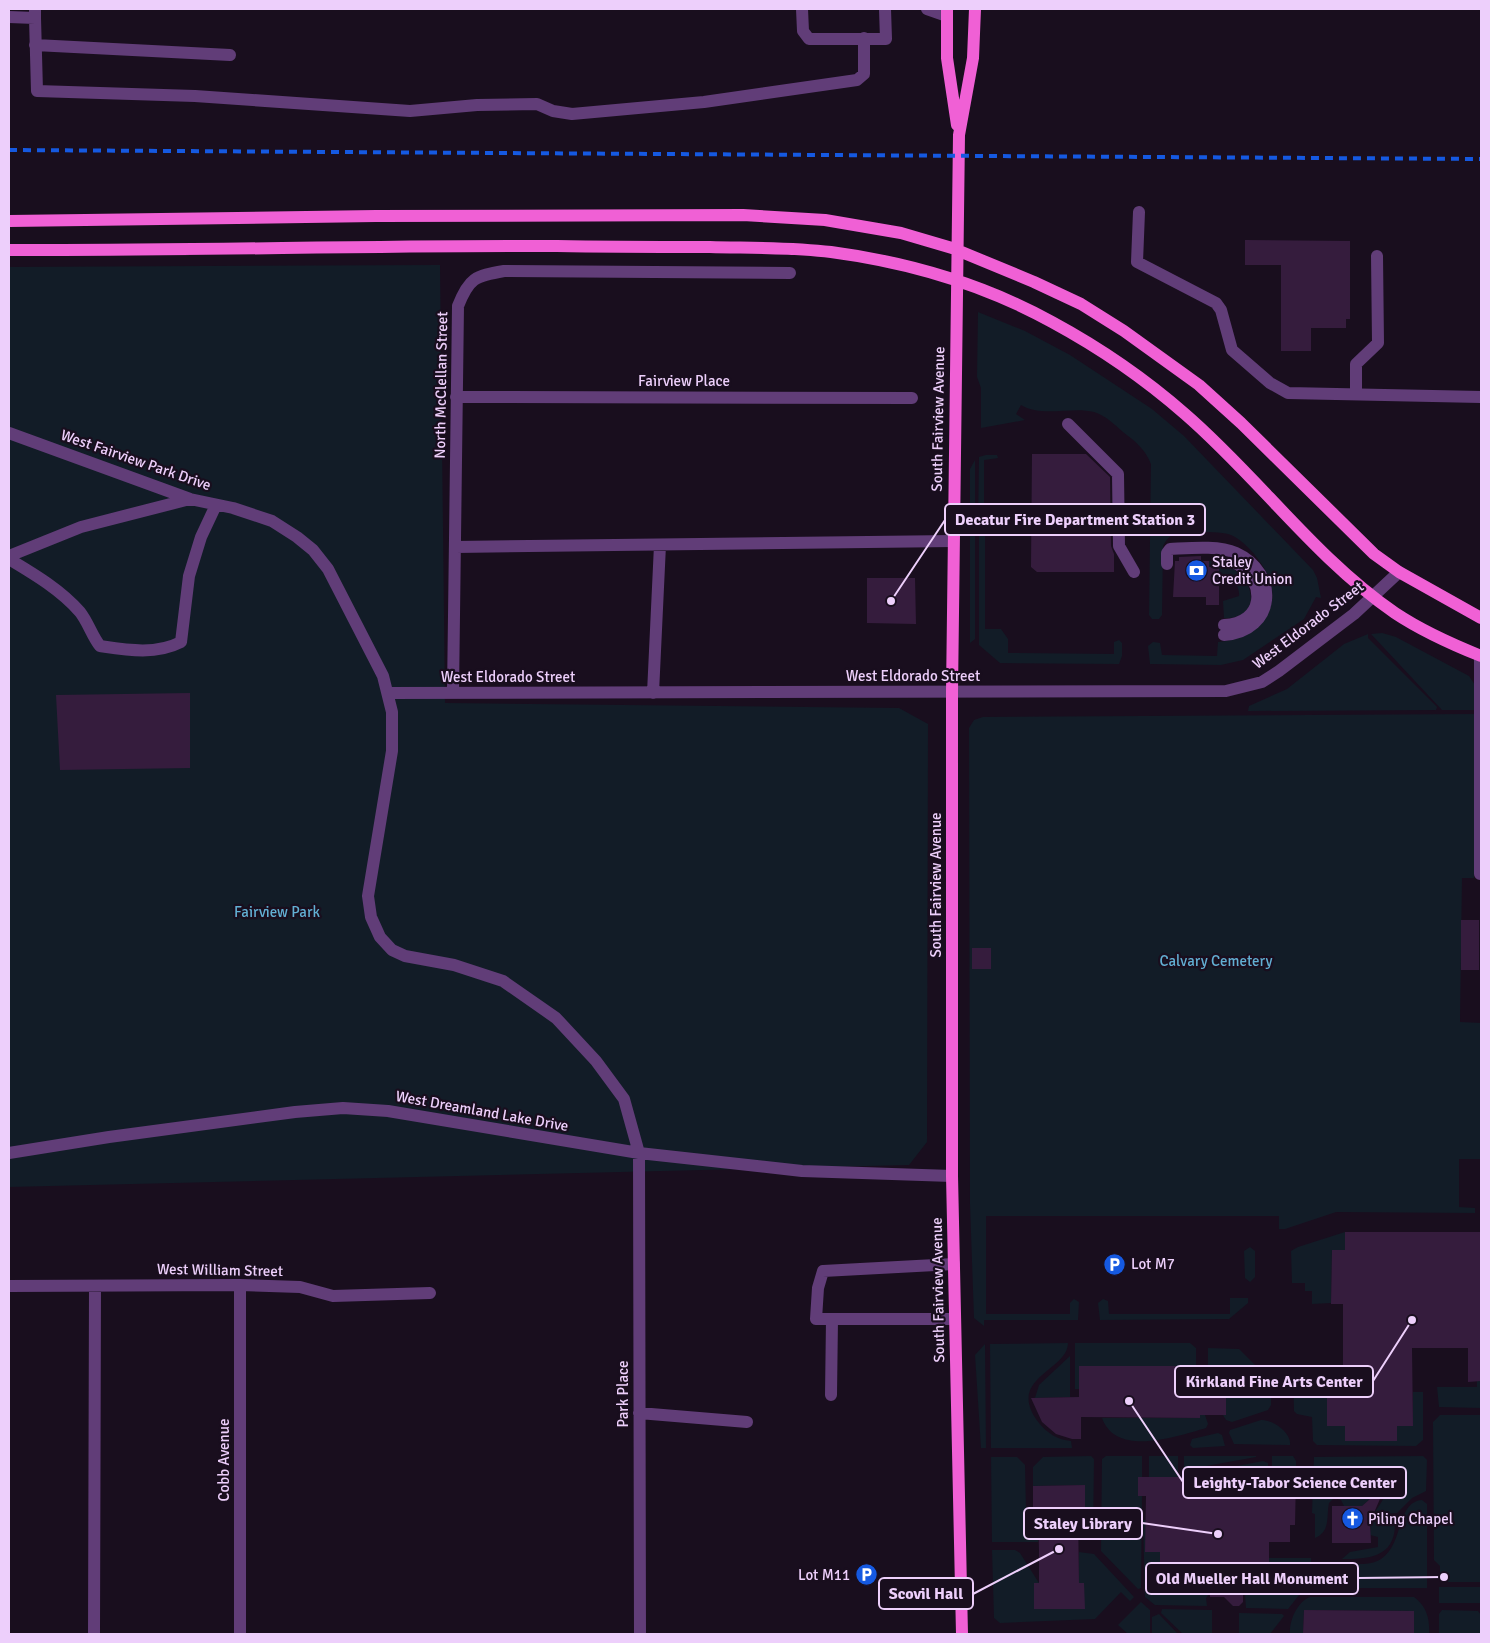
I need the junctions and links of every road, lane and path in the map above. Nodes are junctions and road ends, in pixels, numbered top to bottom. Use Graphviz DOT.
graph roads {
  1 [pos="802,9"];
  2 [pos="886,9"];
  3 [pos="927,9"];
  4 [pos="975,9"];
  5 [pos="947,12"];
  6 [pos="35,14"];
  7 [pos="9,17"];
  8 [pos="864,38"];
  9 [pos="35,45"];
  10 [pos="230,55"];
  11 [pos="959,135"];
  12 [pos="1139,212"];
  13 [pos="9,221"];
  14 [pos="9,250"];
  15 [pos="1377,256"];
  16 [pos="790,273"];
  17 [pos="1356,394"];
  18 [pos="456,396"];
  19 [pos="912,398"];
  20 [pos="1481,398"];
  21 [pos="1072,424"];
  22 [pos="9,433"];
  23 [pos="190,499"];
  24 [pos="216,505"];
  25 [pos="954,542"];
  26 [pos="660,545"];
  27 [pos="455,547"];
  28 [pos="9,557"];
  29 [pos="1167,564"];
  30 [pos="1134,572"];
  31 [pos="1399,572"];
  32 [pos="1374,597"];
  33 [pos="1481,618"];
  34 [pos="1224,630"];
  35 [pos="1481,656"];
  36 [pos="952,692"];
  37 [pos="388,693"];
  38 [pos="453,693"];
  39 [pos="653,693"];
  40 [pos="1480,874"];
  41 [pos="9,1153"];
  42 [pos="639,1154"];
  43 [pos="952,1176"];
  44 [pos="954,1264"];
  45 [pos="240,1285"];
  46 [pos="9,1286"];
  47 [pos="96,1286"];
  48 [pos="430,1293"];
  49 [pos="955,1318"];
  50 [pos="832,1319"];
  51 [pos="831,1395"];
  52 [pos="639,1414"];
  53 [pos="747,1422"];
  54 [pos="94,1634"];
  55 [pos="240,1634"];
  56 [pos="640,1634"];
  57 [pos="962,1634"];
  1 -- 8 [label="street"];
  2 -- 8 [label="street"];
  3 -- 5 [label="street"];
  4 -- 11 [label="main road, South Fairview Avenue"];
  5 -- 11 [label="main road, South Fairview Avenue"];
  6 -- 7 [label="street"];
  6 -- 9 [label="street"];
  8 -- 9 [label="street"];
  9 -- 10 [label="street"];
  11 -- 25 [label="main road, South Fairview Avenue"];
  12 -- 17 [label="street"];
  13 -- 31 [label="main road"];
  14 -- 32 [label="main road"];
  15 -- 17 [label="street"];
  16 -- 18 [label="street, North McClellan Street"];
  17 -- 20 [label="street"];
  18 -- 19 [label="street, Fairview Place"];
  18 -- 27 [label="street, North McClellan Street"];
  21 -- 30 [label="street"];
  22 -- 23 [label="street, West Fairview Park Drive"];
  23 -- 24 [label="street, West Fairview Park Drive"];
  23 -- 28 [label="street"];
  24 -- 28 [label="street"];
  24 -- 37 [label="street, West Fairview Park Drive"];
  25 -- 26 [label="street"];
  25 -- 36 [label="main road, South Fairview Avenue"];
  26 -- 27 [label="street"];
  26 -- 39 [label="street"];
  27 -- 38 [label="street, North McClellan Street"];
  29 -- 34 [label="street"];
  31 -- 32 [label="street, West Eldorado Street"];
  31 -- 33 [label="main road"];
  32 -- 35 [label="main road"];
  32 -- 36 [label="street, West Eldorado Street"];
  35 -- 40 [label="street"];
  36 -- 39 [label="street, West Eldorado Street"];
  36 -- 43 [label="main road, South Fairview Avenue"];
  37 -- 38 [label="street, West Eldorado Street"];
  37 -- 42 [label="street, West Fairview Park Drive"];
  38 -- 39 [label="street, West Eldorado Street"];
  41 -- 42 [label="street, West Dreamland Lake Drive"];
  42 -- 43 [label="street, West Dreamland Lake Drive"];
  42 -- 52 [label="street, Park Place"];
  43 -- 44 [label="main road, South Fairview Avenue"];
  44 -- 49 [label="main road, South Fairview Avenue"];
  44 -- 50 [label="street"];
  45 -- 47 [label="street, West William Street"];
  45 -- 48 [label="street, West William Street"];
  45 -- 55 [label="street, Cobb Avenue"];
  46 -- 47 [label="street, West William Street"];
  47 -- 54 [label="street"];
  49 -- 50 [label="street"];
  49 -- 57 [label="main road, South Fairview Avenue"];
  50 -- 51 [label="street"];
  52 -- 53 [label="street"];
  52 -- 56 [label="street, Park Place"];
}
